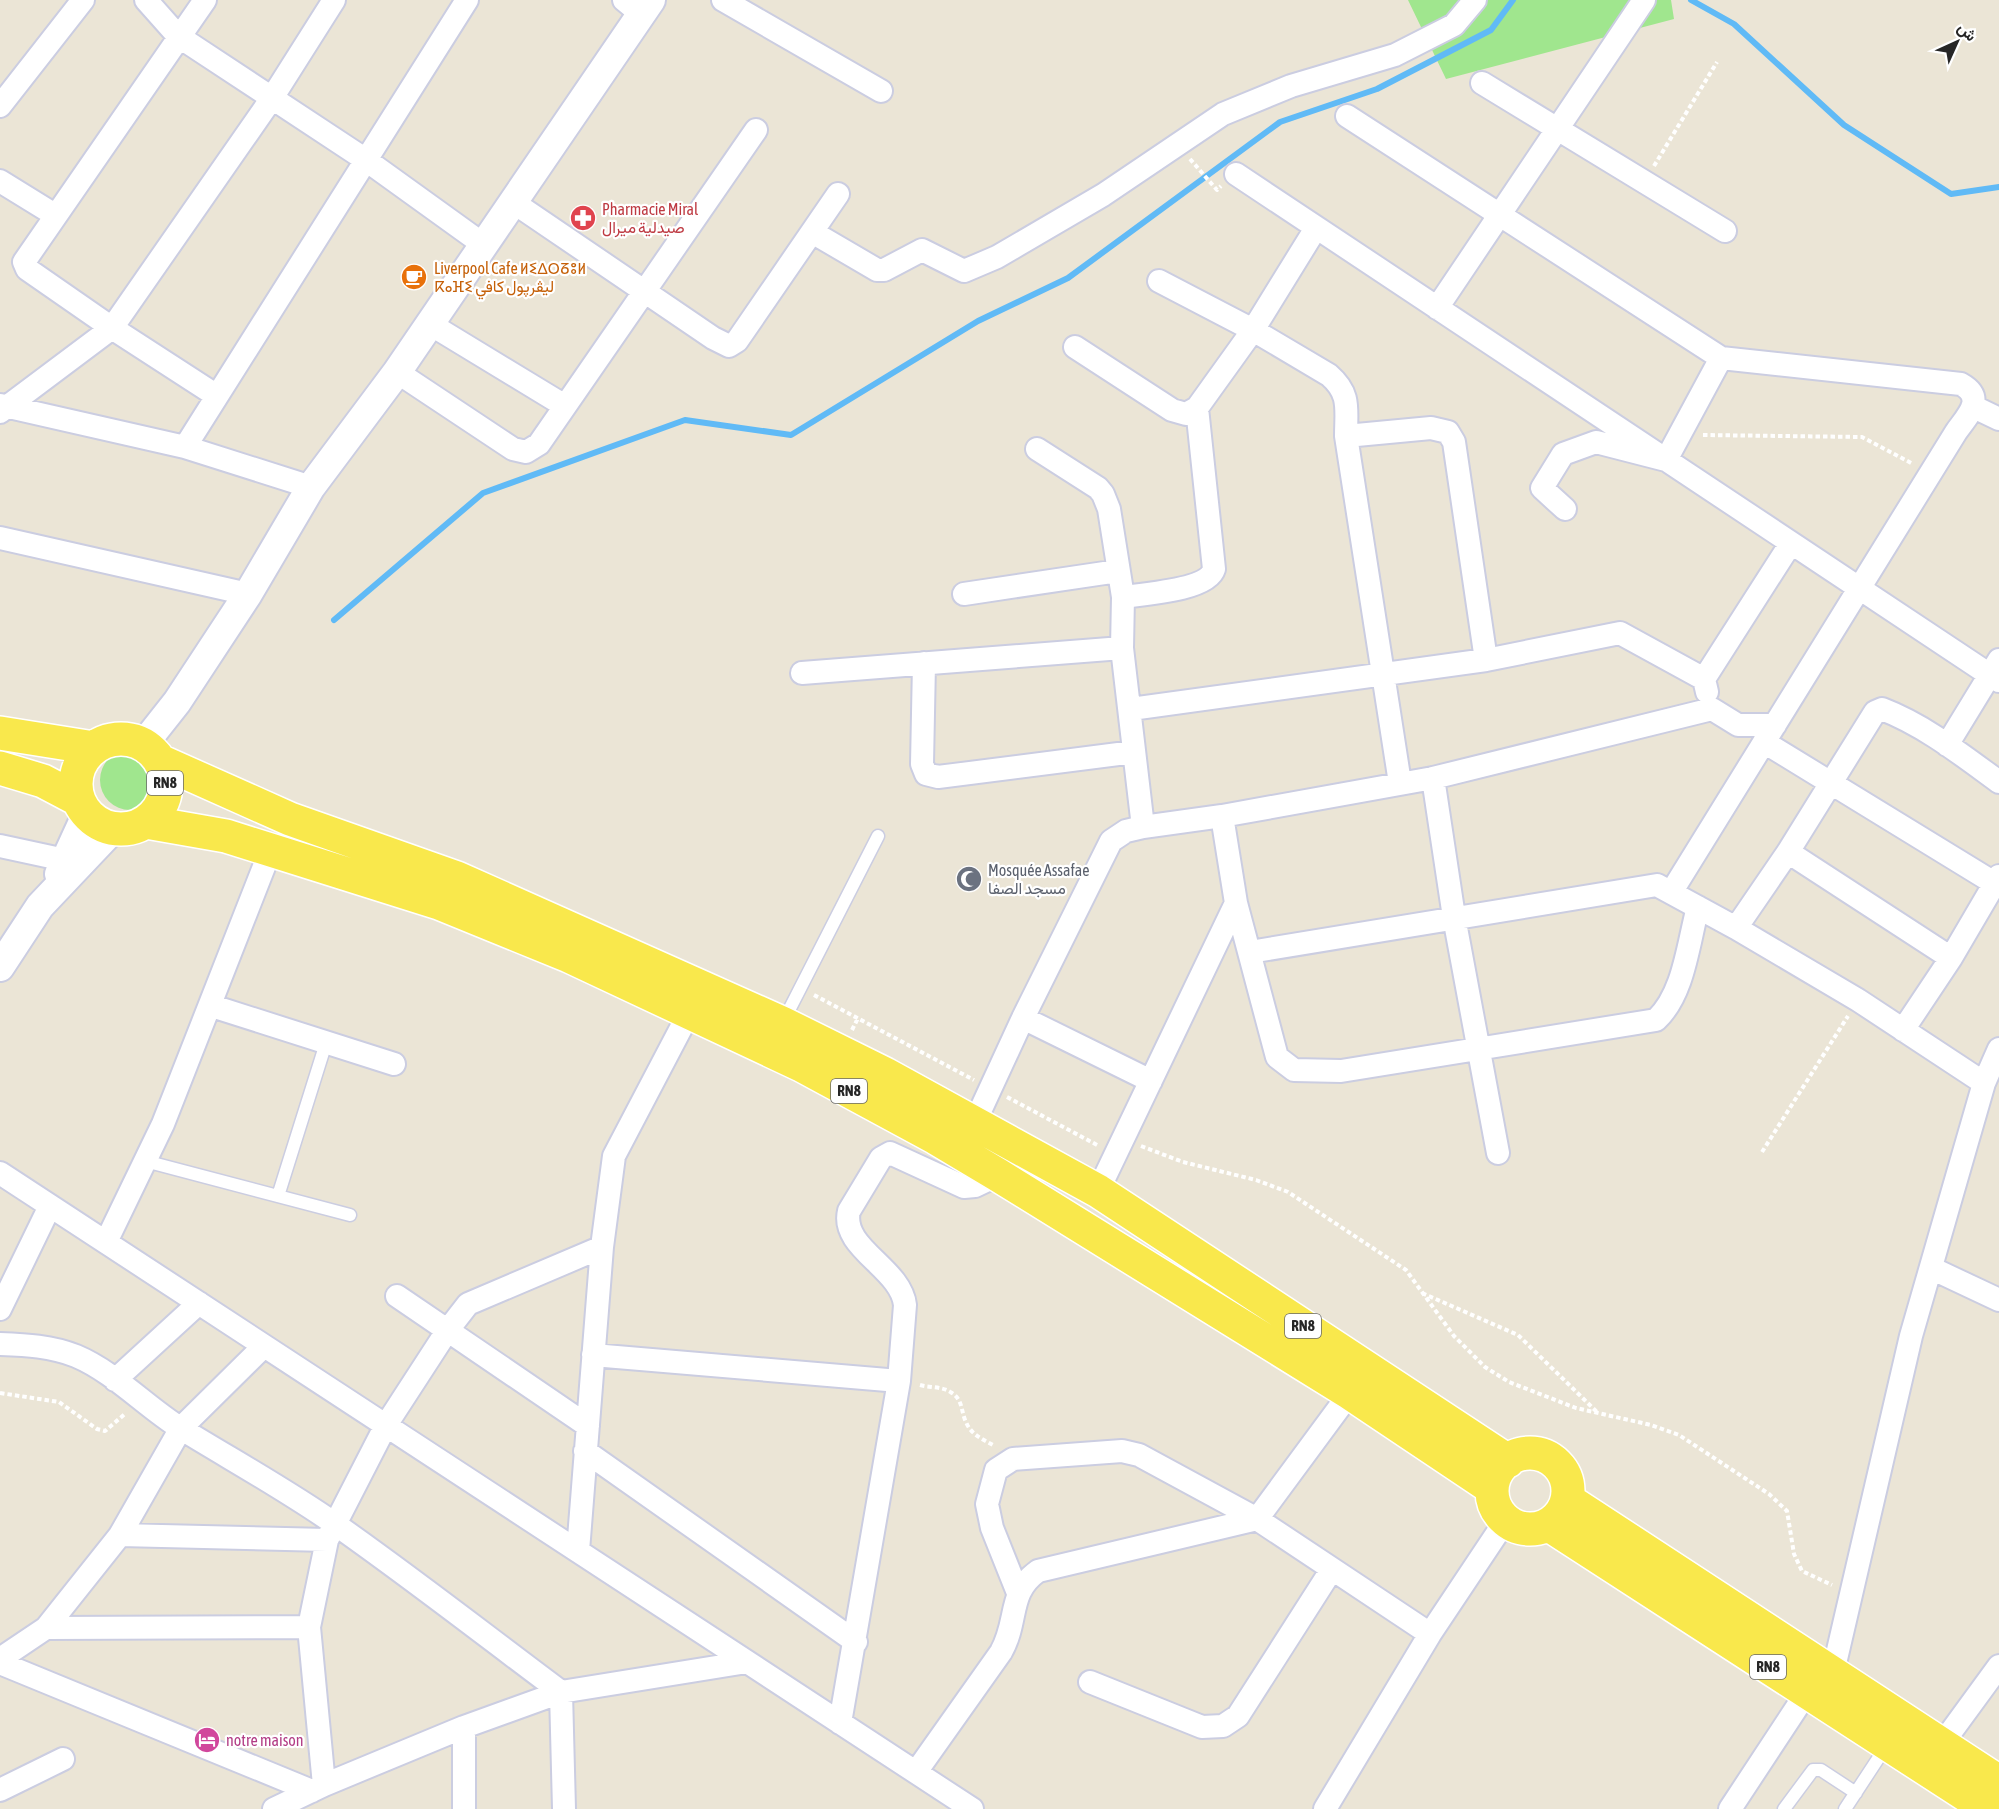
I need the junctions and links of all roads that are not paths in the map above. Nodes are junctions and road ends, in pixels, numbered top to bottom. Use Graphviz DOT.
graph roads {
  1 [pos="83,0"];
  2 [pos="146,0"];
  3 [pos="205,0"];
  4 [pos="334,0"];
  5 [pos="467,0"];
  6 [pos="723,0"];
  7 [pos="1475,0"];
  8 [pos="1644,0"];
  9 [pos="639,5"];
  10 [pos="178,36"];
  11 [pos="1482,83"];
  12 [pos="881,91"];
  13 [pos="272,98"];
  14 [pos="0,106"];
  15 [pos="1347,116"];
  16 [pos="1557,129"];
  17 [pos="756,130"];
  18 [pos="366,160"];
  19 [pos="1236,174"];
  20 [pos="0,181"];
  21 [pos="838,194"];
  22 [pos="513,202"];
  23 [pos="1500,213"];
  24 [pos="55,215"];
  25 [pos="1317,228"];
  26 [pos="1725,231"];
  27 [pos="812,232"];
  28 [pos="484,245"];
  29 [pos="1159,281"];
  30 [pos="643,291"];
  31 [pos="1437,308"];
  32 [pos="430,324"];
  33 [pos="112,328"];
  34 [pos="1253,330"];
  35 [pos="1075,346"];
  36 [pos="1722,358"];
  37 [pos="397,372"];
  38 [pos="218,396"];
  39 [pos="565,406"];
  40 [pos="1974,407"];
  41 [pos="2,408"];
  42 [pos="1197,408"];
  43 [pos="1999,419"];
  44 [pos="1346,436"];
  45 [pos="185,447"];
  46 [pos="1037,449"];
  47 [pos="1666,460"];
  48 [pos="311,487"];
  49 [pos="1565,509"];
  50 [pos="0,538"];
  51 [pos="1791,543"];
  52 [pos="1118,571"];
  53 [pos="1859,588"];
  54 [pos="248,594"];
  55 [pos="964,594"];
  56 [pos="1123,597"];
  57 [pos="1122,648"];
  58 [pos="1486,660"];
  59 [pos="924,663"];
  60 [pos="1996,672"];
  61 [pos="802,673"];
  62 [pos="1382,676"];
  63 [pos="1704,679"];
  64 [pos="1131,709"];
  65 [pos="1712,709"];
  66 [pos="0,733"];
  67 [pos="1769,734"];
  68 [pos="1947,745"];
  69 [pos="94,748"];
  70 [pos="1134,752"];
  71 [pos="151,753"];
  72 [pos="0,768"];
  73 [pos="1433,778"];
  74 [pos="1999,782"];
  75 [pos="1400,783"];
  76 [pos="1830,783"];
  77 [pos="93,814"];
  78 [pos="1222,816"];
  79 [pos="146,822"];
  80 [pos="1143,827"];
  81 [pos="878,836"];
  82 [pos="0,846"];
  83 [pos="271,849"];
  84 [pos="1788,852"];
  85 [pos="65,860"];
  86 [pos="1998,882"];
  87 [pos="1672,891"];
  88 [pos="50,893"];
  89 [pos="1236,903"];
  90 [pos="1698,907"];
  91 [pos="1454,917"];
  92 [pos="1736,928"];
  93 [pos="1250,952"];
  94 [pos="1950,958"];
  95 [pos="0,967"];
  96 [pos="212,1006"];
  97 [pos="689,1013"];
  98 [pos="1023,1018"];
  99 [pos="782,1023"];
  100 [pos="1903,1030"];
  101 [pos="326,1042"];
  102 [pos="1479,1049"];
  103 [pos="1999,1049"];
  104 [pos="394,1064"];
  105 [pos="1151,1081"];
  106 [pos="1984,1083"];
  107 [pos="975,1122"];
  108 [pos="1498,1154"];
  109 [pos="145,1161"];
  110 [pos="0,1173"];
  111 [pos="998,1175"];
  112 [pos="1098,1191"];
  113 [pos="278,1196"];
  114 [pos="50,1206"];
  115 [pos="350,1215"];
  116 [pos="106,1242"];
  117 [pos="602,1247"];
  118 [pos="1931,1268"];
  119 [pos="397,1296"];
  120 [pos="1999,1300"];
  121 [pos="199,1303"];
  122 [pos="0,1309"];
  123 [pos="447,1331"];
  124 [pos="0,1344"];
  125 [pos="264,1346"];
  126 [pos="593,1355"];
  127 [pos="115,1380"];
  128 [pos="898,1381"];
  129 [pos="1350,1393"];
  130 [pos="386,1425"];
  131 [pos="588,1426"];
  132 [pos="181,1428"];
  133 [pos="585,1451"];
  134 [pos="1500,1474"];
  135 [pos="1558,1513"];
  136 [pos="1257,1519"];
  137 [pos="1506,1520"];
  138 [pos="331,1532"];
  139 [pos="120,1535"];
  140 [pos="578,1551"];
  141 [pos="1332,1569"];
  142 [pos="1018,1593"];
  143 [pos="309,1627"];
  144 [pos="46,1628"];
  145 [pos="1430,1634"];
  146 [pos="856,1642"];
  147 [pos="0,1661"];
  148 [pos="747,1662"];
  149 [pos="1999,1666"];
  150 [pos="1833,1672"];
  151 [pos="1090,1682"];
  152 [pos="561,1692"];
  153 [pos="1807,1692"];
  154 [pos="840,1723"];
  155 [pos="464,1727"];
  156 [pos="1888,1744"];
  157 [pos="1942,1744"];
  158 [pos="63,1759"];
  159 [pos="916,1772"];
  160 [pos="1999,1782"];
  161 [pos="318,1788"];
  162 [pos="0,1790"];
  163 [pos="1856,1793"];
  164 [pos="970,1808"];
  165 [pos="274,1809"];
  166 [pos="464,1809"];
  167 [pos="564,1809"];
  168 [pos="1325,1809"];
  169 [pos="1730,1809"];
  170 [pos="1784,1809"];
  171 [pos="1845,1809"];
  172 [pos="1988,1809"];
  1 -- 14 [label="street"];
  2 -- 10 [label="street"];
  3 -- 10 [label="street"];
  4 -- 13 [label="street"];
  5 -- 18 [label="street"];
  6 -- 12 [label="street"];
  7 -- 27 [label="street"];
  8 -- 16 [label="street"];
  9 -- 22 [label="street"];
  10 -- 13 [label="street"];
  10 -- 24 [label="street"];
  11 -- 16 [label="street"];
  13 -- 18 [label="street"];
  13 -- 33 [label="street"];
  15 -- 23 [label="street"];
  16 -- 23 [label="street"];
  16 -- 26 [label="street"];
  17 -- 30 [label="street"];
  18 -- 28 [label="street"];
  18 -- 38 [label="street"];
  19 -- 25 [label="street"];
  20 -- 24 [label="street"];
  21 -- 27 [label="street"];
  22 -- 28 [label="street"];
  22 -- 30 [label="street"];
  23 -- 31 [label="street"];
  23 -- 36 [label="street"];
  24 -- 33 [label="street"];
  25 -- 31 [label="street"];
  25 -- 34 [label="street"];
  27 -- 30 [label="street"];
  28 -- 32 [label="street"];
  29 -- 34 [label="street"];
  30 -- 39 [label="street"];
  31 -- 47 [label="street"];
  32 -- 37 [label="street"];
  32 -- 39 [label="street"];
  33 -- 38 [label="street"];
  33 -- 41 [label="street"];
  34 -- 42 [label="street"];
  34 -- 44 [label="street"];
  35 -- 42 [label="street"];
  36 -- 40 [label="street"];
  36 -- 47 [label="street"];
  37 -- 39 [label="street"];
  37 -- 48 [label="street"];
  38 -- 45 [label="street"];
  40 -- 43 [label="street"];
  40 -- 53 [label="street"];
  41 -- 45 [label="street"];
  42 -- 56 [label="street"];
  44 -- 58 [label="street"];
  44 -- 62 [label="street"];
  45 -- 48 [label="street"];
  46 -- 52 [label="street"];
  47 -- 49 [label="street"];
  47 -- 51 [label="street"];
  48 -- 54 [label="street"];
  50 -- 54 [label="street"];
  51 -- 53 [label="street"];
  51 -- 63 [label="street"];
  52 -- 55 [label="street"];
  52 -- 56 [label="street"];
  53 -- 60 [label="street"];
  53 -- 67 [label="street"];
  54 -- 71 [label="street"];
  56 -- 57 [label="street"];
  57 -- 59 [label="street"];
  57 -- 64 [label="street"];
  58 -- 62 [label="street"];
  58 -- 63 [label="street"];
  59 -- 61 [label="street"];
  59 -- 70 [label="street"];
  60 -- 68 [label="street"];
  62 -- 64 [label="street"];
  62 -- 75 [label="street"];
  63 -- 65 [label="street"];
  64 -- 70 [label="street"];
  65 -- 67 [label="street"];
  65 -- 73 [label="street"];
  66 -- 69 [label="main road, RN8"];
  67 -- 76 [label="street"];
  67 -- 87 [label="street"];
  68 -- 74 [label="street"];
  68 -- 76 [label="street"];
  69 -- 71 [label="main road, RN8"];
  69 -- 77 [label="main road"];
  70 -- 80 [label="street"];
  71 -- 79 [label="main road, RN8"];
  71 -- 99 [label="main road, RN8"];
  72 -- 77 [label="main road"];
  73 -- 75 [label="street"];
  73 -- 91 [label="street"];
  75 -- 78 [label="street"];
  76 -- 84 [label="street"];
  76 -- 86 [label="street"];
  77 -- 79 [label="main road, RN8"];
  77 -- 85 [label="street"];
  77 -- 88 [label="street"];
  78 -- 80 [label="street"];
  78 -- 89 [label="street"];
  79 -- 83 [label="main road, RN8"];
  80 -- 98 [label="street"];
  81 -- 99 [label="lane"];
  82 -- 85 [label="street"];
  83 -- 96 [label="street"];
  83 -- 97 [label="main road, RN8"];
  84 -- 92 [label="street"];
  84 -- 94 [label="street"];
  85 -- 88 [label="street"];
  86 -- 94 [label="street"];
  87 -- 90 [label="street"];
  87 -- 91 [label="street"];
  88 -- 95 [label="street"];
  89 -- 93 [label="street"];
  89 -- 105 [label="street"];
  90 -- 92 [label="street"];
  90 -- 102 [label="street"];
  91 -- 93 [label="street"];
  91 -- 102 [label="street"];
  92 -- 100 [label="street"];
  93 -- 102 [label="street"];
  94 -- 100 [label="street"];
  96 -- 101 [label="street"];
  96 -- 109 [label="street"];
  97 -- 111 [label="main road, RN8"];
  97 -- 117 [label="street"];
  98 -- 105 [label="street"];
  98 -- 107 [label="street"];
  99 -- 107 [label="main road, RN8"];
  100 -- 106 [label="street"];
  101 -- 104 [label="street"];
  101 -- 113 [label="lane"];
  102 -- 108 [label="street"];
  103 -- 106 [label="street"];
  105 -- 112 [label="street"];
  106 -- 118 [label="street"];
  107 -- 112 [label="main road, RN8"];
  109 -- 113 [label="lane"];
  109 -- 116 [label="street"];
  110 -- 114 [label="street"];
  111 -- 128 [label="street"];
  111 -- 129 [label="main road, RN8"];
  112 -- 134 [label="main road, RN8"];
  113 -- 115 [label="lane"];
  114 -- 116 [label="street"];
  114 -- 122 [label="street"];
  116 -- 121 [label="street"];
  117 -- 123 [label="street"];
  117 -- 126 [label="street"];
  118 -- 120 [label="street"];
  118 -- 150 [label="street"];
  119 -- 123 [label="street"];
  121 -- 125 [label="street"];
  121 -- 127 [label="street"];
  123 -- 130 [label="street"];
  123 -- 131 [label="street"];
  124 -- 127 [label="street"];
  125 -- 130 [label="street"];
  125 -- 132 [label="street"];
  126 -- 128 [label="street"];
  126 -- 131 [label="street"];
  127 -- 132 [label="street"];
  128 -- 146 [label="street"];
  129 -- 134 [label="main road, RN8"];
  129 -- 136 [label="street"];
  130 -- 138 [label="street"];
  130 -- 140 [label="street"];
  131 -- 133 [label="street"];
  132 -- 138 [label="street"];
  132 -- 139 [label="street"];
  133 -- 140 [label="street"];
  133 -- 146 [label="street"];
  134 -- 135 [label="main road"];
  134 -- 137 [label="main road"];
  135 -- 137 [label="main road"];
  135 -- 150 [label="main road, RN8"];
  135 -- 153 [label="main road, RN8"];
  136 -- 141 [label="street"];
  136 -- 142 [label="street"];
  136 -- 142 [label="street"];
  137 -- 145 [label="street"];
  138 -- 139 [label="street"];
  138 -- 143 [label="street"];
  138 -- 152 [label="street"];
  139 -- 144 [label="street"];
  140 -- 148 [label="street"];
  141 -- 145 [label="street"];
  141 -- 151 [label="street"];
  142 -- 159 [label="street"];
  143 -- 144 [label="street"];
  143 -- 161 [label="street"];
  144 -- 147 [label="street"];
  145 -- 168 [label="street"];
  146 -- 154 [label="street"];
  147 -- 161 [label="street"];
  148 -- 152 [label="street"];
  148 -- 154 [label="street"];
  149 -- 157 [label="street"];
  150 -- 157 [label="main road, RN8"];
  152 -- 155 [label="street"];
  152 -- 167 [label="street"];
  153 -- 156 [label="main road, RN8"];
  153 -- 169 [label="street"];
  154 -- 159 [label="street"];
  155 -- 161 [label="street"];
  155 -- 166 [label="street"];
  156 -- 163 [label="lane"];
  156 -- 172 [label="main road, RN8"];
  157 -- 160 [label="main road, RN8"];
  158 -- 162 [label="street"];
  159 -- 164 [label="street"];
  161 -- 165 [label="street"];
  163 -- 170 [label="lane"];
  163 -- 171 [label="lane"];
}
